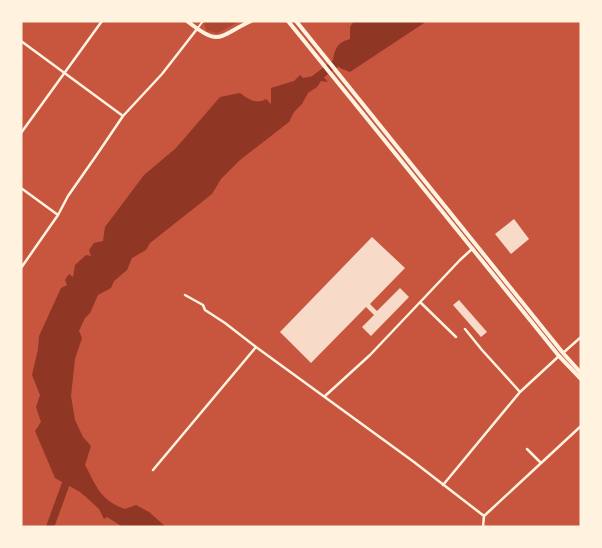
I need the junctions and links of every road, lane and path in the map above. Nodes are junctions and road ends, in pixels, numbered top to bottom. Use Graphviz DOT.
graph roads {
  1 [pos="102,21"];
  2 [pos="187,21"];
  3 [pos="203,21"];
  4 [pos="251,21"];
  5 [pos="288,21"];
  6 [pos="296,21"];
  7 [pos="197,29"];
  8 [pos="21,41"];
  9 [pos="65,72"];
  10 [pos="122,116"];
  11 [pos="21,133"];
  12 [pos="21,188"];
  13 [pos="58,215"];
  14 [pos="472,249"];
  15 [pos="21,268"];
  16 [pos="185,295"];
  17 [pos="420,302"];
  18 [pos="465,329"];
  19 [pos="456,337"];
  20 [pos="581,337"];
  21 [pos="256,347"];
  22 [pos="561,354"];
  23 [pos="581,373"];
  24 [pos="581,379"];
  25 [pos="520,392"];
  26 [pos="325,397"];
  27 [pos="581,426"];
  28 [pos="527,449"];
  29 [pos="541,463"];
  30 [pos="153,470"];
  31 [pos="443,485"];
  32 [pos="484,516"];
  33 [pos="483,527"];
  1 -- 9 [label="street"];
  2 -- 7 [label="main road"];
  3 -- 7 [label="street"];
  4 -- 7 [label="main road"];
  5 -- 14 [label="main road"];
  6 -- 22 [label="main road"];
  7 -- 10 [label="street"];
  8 -- 9 [label="street"];
  9 -- 10 [label="street"];
  9 -- 11 [label="street"];
  10 -- 13 [label="street"];
  12 -- 13 [label="street"];
  13 -- 15 [label="street"];
  14 -- 17 [label="street"];
  14 -- 22 [label="main road"];
  16 -- 21 [label="street"];
  17 -- 19 [label="street"];
  17 -- 26 [label="street"];
  18 -- 25 [label="street"];
  20 -- 22 [label="street"];
  21 -- 26 [label="street"];
  21 -- 30 [label="street"];
  22 -- 23 [label="main road"];
  22 -- 24 [label="main road"];
  22 -- 25 [label="street"];
  25 -- 31 [label="street"];
  26 -- 31 [label="street"];
  27 -- 29 [label="street"];
  28 -- 29 [label="street"];
  29 -- 32 [label="street"];
  31 -- 32 [label="street"];
  32 -- 33 [label="street"];
}
